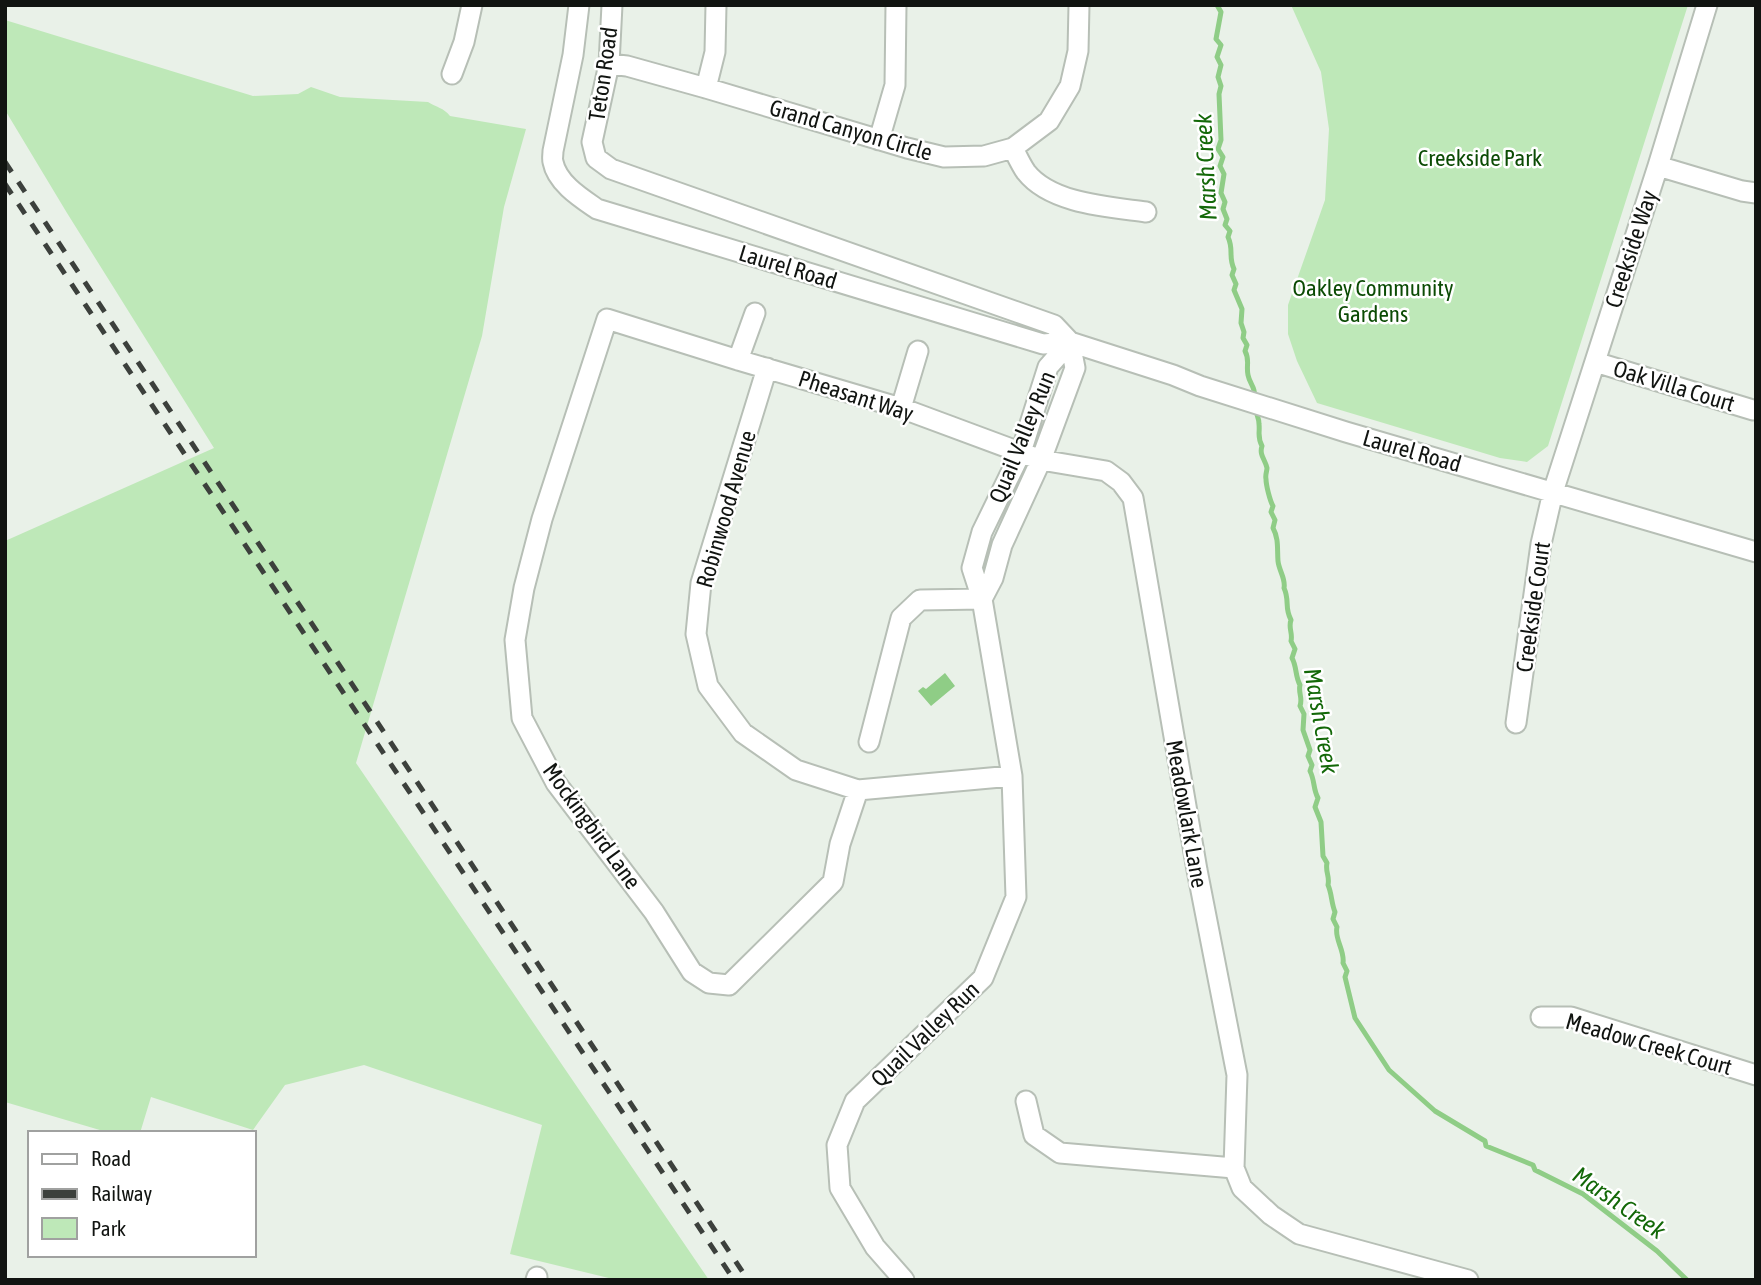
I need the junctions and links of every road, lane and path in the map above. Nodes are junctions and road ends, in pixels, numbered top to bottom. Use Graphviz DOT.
graph roads {
  1 [pos="472,5"];
  2 [pos="579,5"];
  3 [pos="612,5"];
  4 [pos="716,5"];
  5 [pos="896,5"];
  6 [pos="1079,5"];
  7 [pos="1707,5"];
  8 [pos="609,64"];
  9 [pos="452,74"];
  10 [pos="706,88"];
  11 [pos="557,135"];
  12 [pos="879,140"];
  13 [pos="592,142"];
  14 [pos="1013,148"];
  15 [pos="1658,166"];
  16 [pos="1756,193"];
  17 [pos="1146,212"];
  18 [pos="755,313"];
  19 [pos="607,318"];
  20 [pos="1070,342"];
  21 [pos="918,351"];
  22 [pos="738,360"];
  23 [pos="1595,362"];
  24 [pos="767,368"];
  25 [pos="901,408"];
  26 [pos="1753,410"];
  27 [pos="1021,452"];
  28 [pos="1041,460"];
  29 [pos="1106,471"];
  30 [pos="1553,492"];
  31 [pos="1756,552"];
  32 [pos="982,599"];
  33 [pos="1516,723"];
  34 [pos="869,742"];
  35 [pos="1012,776"];
  36 [pos="858,790"];
  37 [pos="1541,1017"];
  38 [pos="1756,1074"];
  39 [pos="1026,1101"];
  40 [pos="1234,1168"];
  41 [pos="904,1280"];
  42 [pos="1468,1280"];
  1 -- 9 [label="street"];
  2 -- 11 [label="street, Teton Road"];
  3 -- 8 [label="street, Teton Road"];
  4 -- 10 [label="street"];
  5 -- 12 [label="street"];
  6 -- 14 [label="street, Grand Canyon Circle"];
  7 -- 15 [label="street, Creekside Way"];
  8 -- 10 [label="street, Grand Canyon Circle"];
  8 -- 13 [label="street, Teton Road"];
  10 -- 12 [label="street, Grand Canyon Circle"];
  11 -- 20 [label="street, Laurel Road"];
  12 -- 14 [label="street, Grand Canyon Circle"];
  13 -- 20 [label="street, Laurel Road"];
  14 -- 17 [label="street"];
  15 -- 16 [label="street"];
  15 -- 23 [label="street, Creekside Way"];
  18 -- 22 [label="street"];
  19 -- 22 [label="street, Pheasant Way"];
  19 -- 36 [label="street, Mockingbird Lane"];
  20 -- 27 [label="street, Quail Valley Run"];
  20 -- 28 [label="street, Quail Valley Run"];
  20 -- 30 [label="street, Laurel Road"];
  21 -- 25 [label="street"];
  22 -- 24 [label="street, Pheasant Way"];
  23 -- 26 [label="street, Oak Villa Court"];
  23 -- 30 [label="street, Creekside Way"];
  24 -- 25 [label="street, Pheasant Way"];
  24 -- 36 [label="street, Robinwood Avenue"];
  25 -- 27 [label="street, Pheasant Way"];
  27 -- 28 [label="street, Pheasant Way"];
  27 -- 32 [label="street, Quail Valley Run"];
  28 -- 29 [label="street, Pheasant Way"];
  28 -- 32 [label="street, Quail Valley Run"];
  29 -- 40 [label="street, Meadowlark Lane"];
  30 -- 31 [label="street, Laurel Road"];
  30 -- 33 [label="street, Creekside Court"];
  32 -- 34 [label="street"];
  32 -- 35 [label="street, Quail Valley Run"];
  35 -- 36 [label="street, Robinwood Avenue"];
  35 -- 41 [label="street, Quail Valley Run"];
  37 -- 38 [label="street, Meadow Creek Court"];
  39 -- 40 [label="street"];
  40 -- 42 [label="street"];
}
